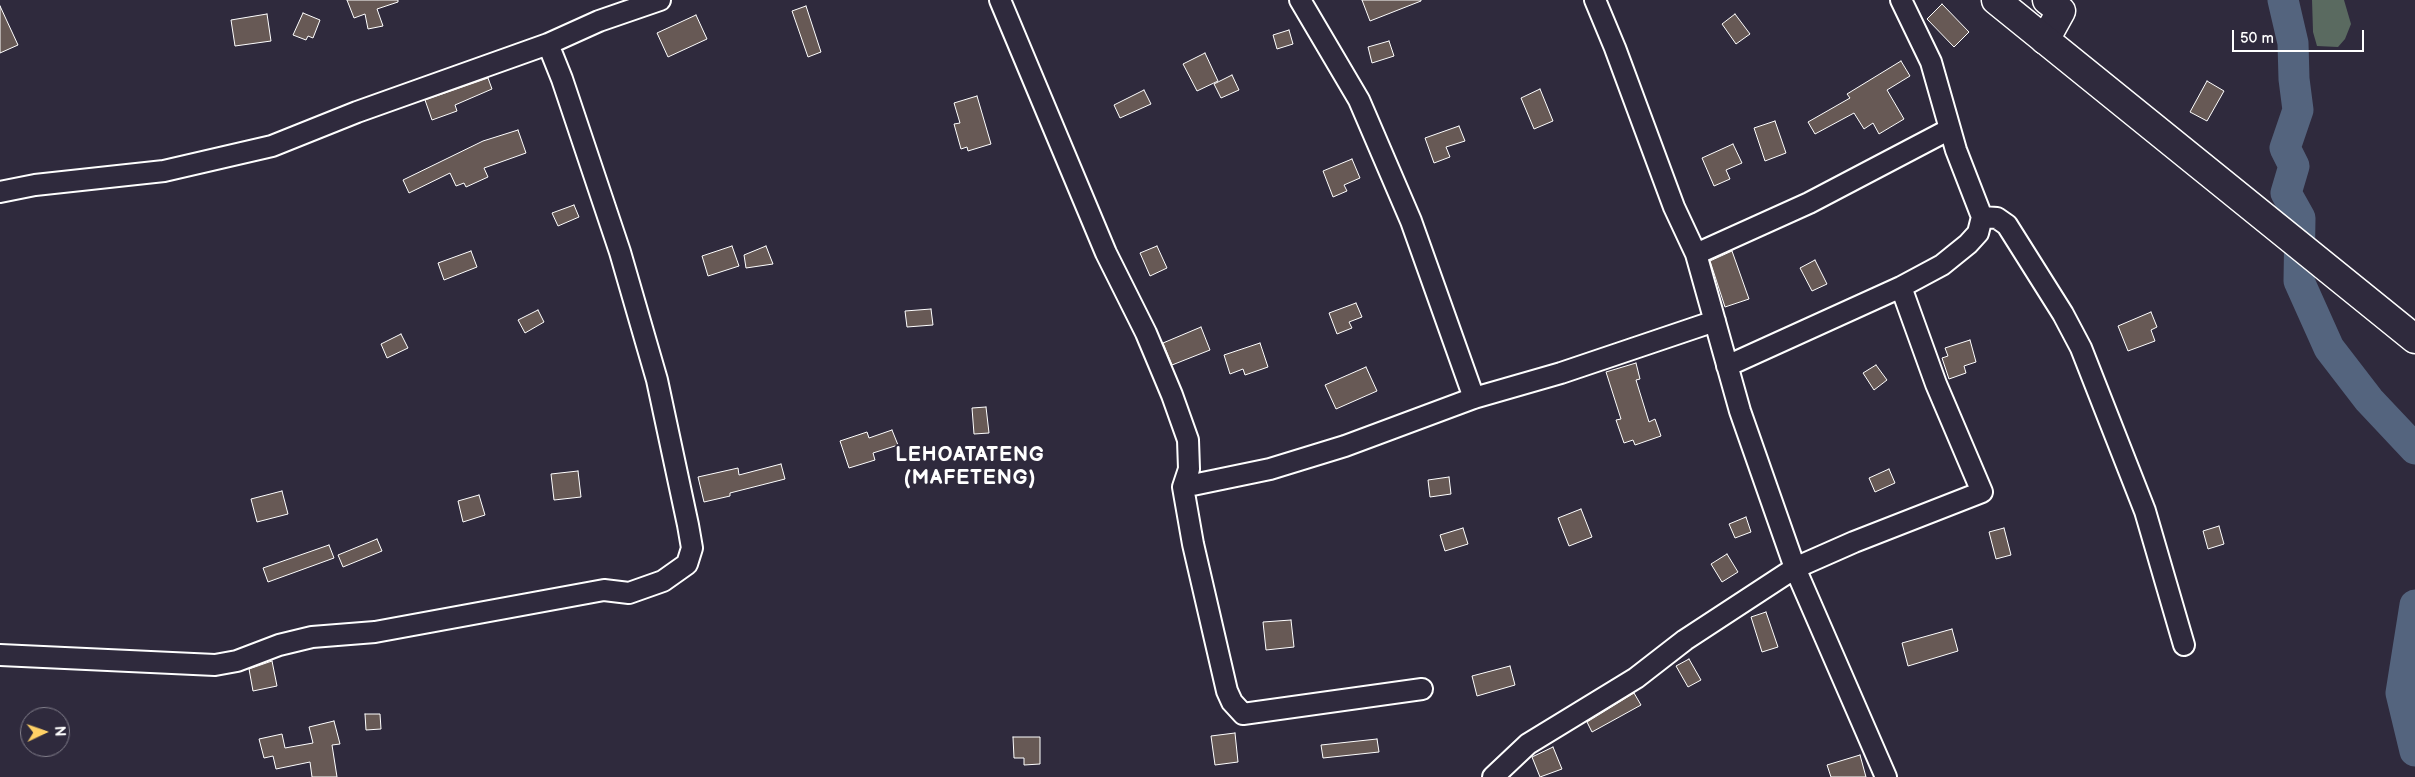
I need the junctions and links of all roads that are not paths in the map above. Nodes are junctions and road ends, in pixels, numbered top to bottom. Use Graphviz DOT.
graph roads {
  1 [pos="660,0"];
  2 [pos="1000,0"];
  3 [pos="1300,0"];
  4 [pos="1595,0"];
  5 [pos="1901,0"];
  6 [pos="1996,0"];
  7 [pos="2047,0"];
  8 [pos="2045,40"];
  9 [pos="548,44"];
  10 [pos="1950,129"];
  11 [pos="0,192"];
  12 [pos="1982,217"];
  13 [pos="1696,254"];
  14 [pos="1901,287"];
  15 [pos="1715,321"];
  16 [pos="2415,339"];
  17 [pos="1727,366"];
  18 [pos="1474,398"];
  19 [pos="1183,487"];
  20 [pos="1795,568"];
  21 [pos="2184,645"];
  22 [pos="0,655"];
  23 [pos="1422,690"];
  24 [pos="1493,777"];
  25 [pos="1886,777"];
  1 -- 9 [label="street"];
  2 -- 19 [label="street"];
  3 -- 18 [label="street"];
  4 -- 13 [label="street"];
  5 -- 10 [label="street"];
  6 -- 8 [label="main road"];
  7 -- 8 [label="main road"];
  8 -- 16 [label="main road"];
  9 -- 11 [label="street"];
  9 -- 22 [label="street"];
  10 -- 12 [label="street"];
  10 -- 13 [label="street"];
  12 -- 14 [label="street"];
  12 -- 21 [label="street"];
  13 -- 15 [label="street"];
  14 -- 17 [label="street"];
  14 -- 20 [label="street"];
  15 -- 17 [label="street"];
  15 -- 18 [label="street"];
  17 -- 20 [label="street"];
  18 -- 19 [label="street"];
  19 -- 23 [label="street"];
  20 -- 24 [label="street"];
  20 -- 25 [label="street"];
}
